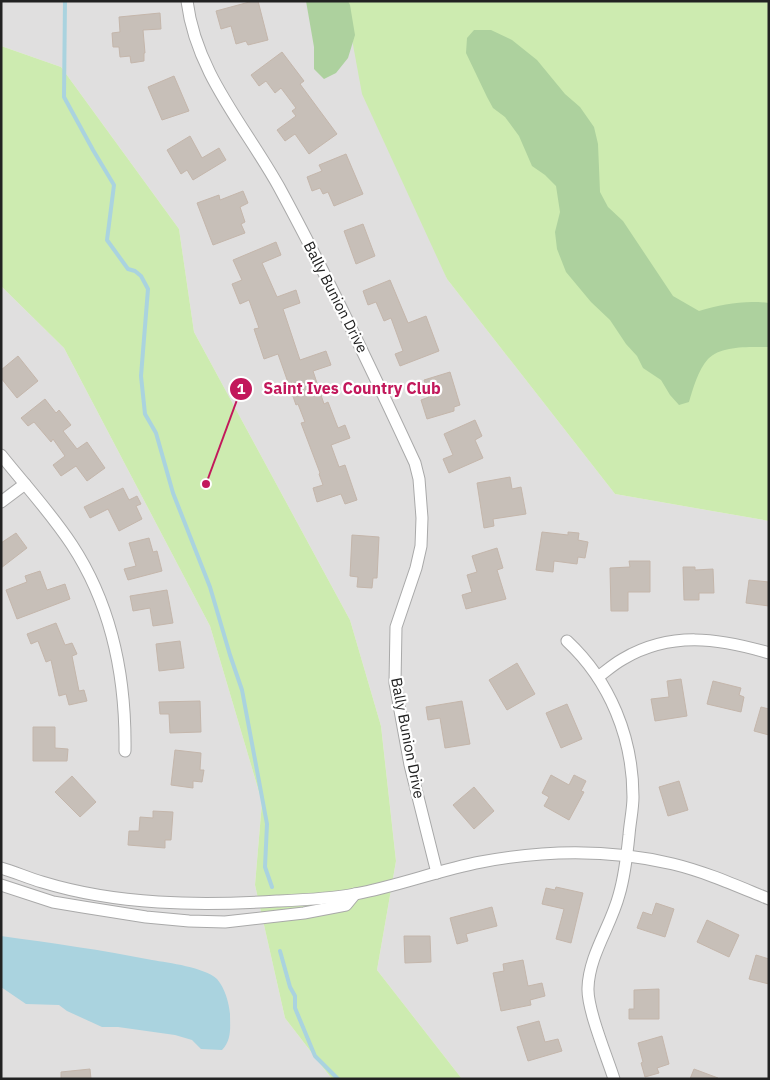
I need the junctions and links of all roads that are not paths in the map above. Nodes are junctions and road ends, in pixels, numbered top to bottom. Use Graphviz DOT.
graph roads {
  1 [pos="187,1"];
  2 [pos="1,455"];
  3 [pos="25,484"];
  4 [pos="1,502"];
  5 [pos="567,641"];
  6 [pos="769,654"];
  7 [pos="598,677"];
  8 [pos="125,752"];
  9 [pos="627,856"];
  10 [pos="1,868"];
  11 [pos="437,873"];
  12 [pos="1,885"];
  13 [pos="355,894"];
  14 [pos="769,899"];
  15 [pos="614,1079"];
  1 -- 11 [label="street, Bally Bunion Drive"];
  2 -- 3 [label="street"];
  3 -- 4 [label="street"];
  3 -- 8 [label="street"];
  5 -- 7 [label="street"];
  6 -- 7 [label="street"];
  7 -- 9 [label="street"];
  9 -- 11 [label="street"];
  9 -- 14 [label="street"];
  9 -- 15 [label="street"];
  10 -- 13 [label="street"];
  11 -- 13 [label="street"];
  12 -- 13 [label="street"];
}
